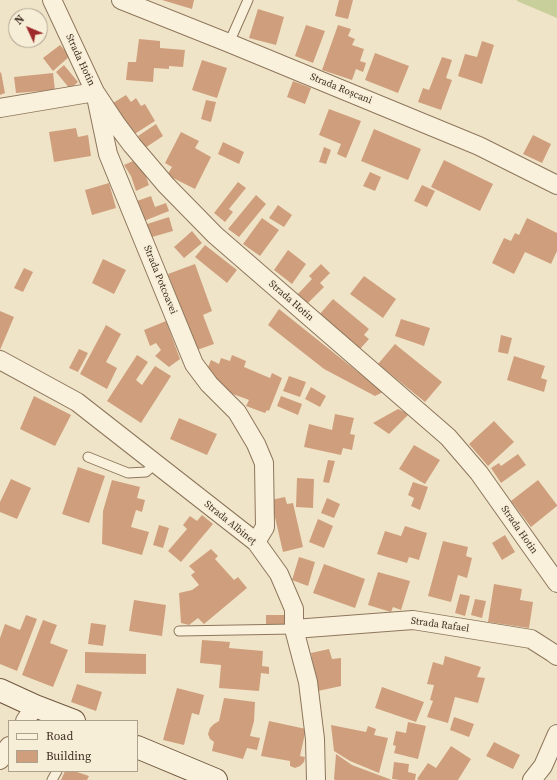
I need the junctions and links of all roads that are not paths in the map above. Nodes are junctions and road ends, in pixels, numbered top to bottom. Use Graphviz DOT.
graph roads {
  1 [pos="52,0"];
  2 [pos="121,0"];
  3 [pos="248,0"];
  4 [pos="229,43"];
  5 [pos="95,92"];
  6 [pos="0,108"];
  7 [pos="557,185"];
  8 [pos="0,360"];
  9 [pos="88,457"];
  10 [pos="155,464"];
  11 [pos="256,542"];
  12 [pos="557,583"];
  13 [pos="294,629"];
  14 [pos="179,631"];
  15 [pos="557,656"];
  16 [pos="0,690"];
  17 [pos="30,714"];
  18 [pos="68,720"];
  19 [pos="557,734"];
  20 [pos="138,747"];
  21 [pos="8,748"];
  22 [pos="0,760"];
  23 [pos="216,780"];
  24 [pos="316,780"];
  25 [pos="532,780"];
  1 -- 5 [label="street, Strada Hotin"];
  2 -- 4 [label="street, Strada Roșcani"];
  3 -- 4 [label="lane"];
  4 -- 7 [label="street, Strada Roșcani"];
  5 -- 6 [label="street"];
  5 -- 11 [label="street, Strada Potcoavei"];
  5 -- 12 [label="street, Strada Hotin"];
  8 -- 10 [label="street, Strada Albineț"];
  9 -- 10 [label="lane"];
  10 -- 11 [label="street, Strada Albineț"];
  11 -- 13 [label="street, Strada Albineț"];
  13 -- 14 [label="lane"];
  13 -- 15 [label="street, Strada Rafael"];
  13 -- 24 [label="street, Strada Albineț"];
  16 -- 17 [label="street"];
  17 -- 18 [label="street"];
  19 -- 25 [label="street"];
  20 -- 23 [label="street"];
  21 -- 22 [label="street"];
}
